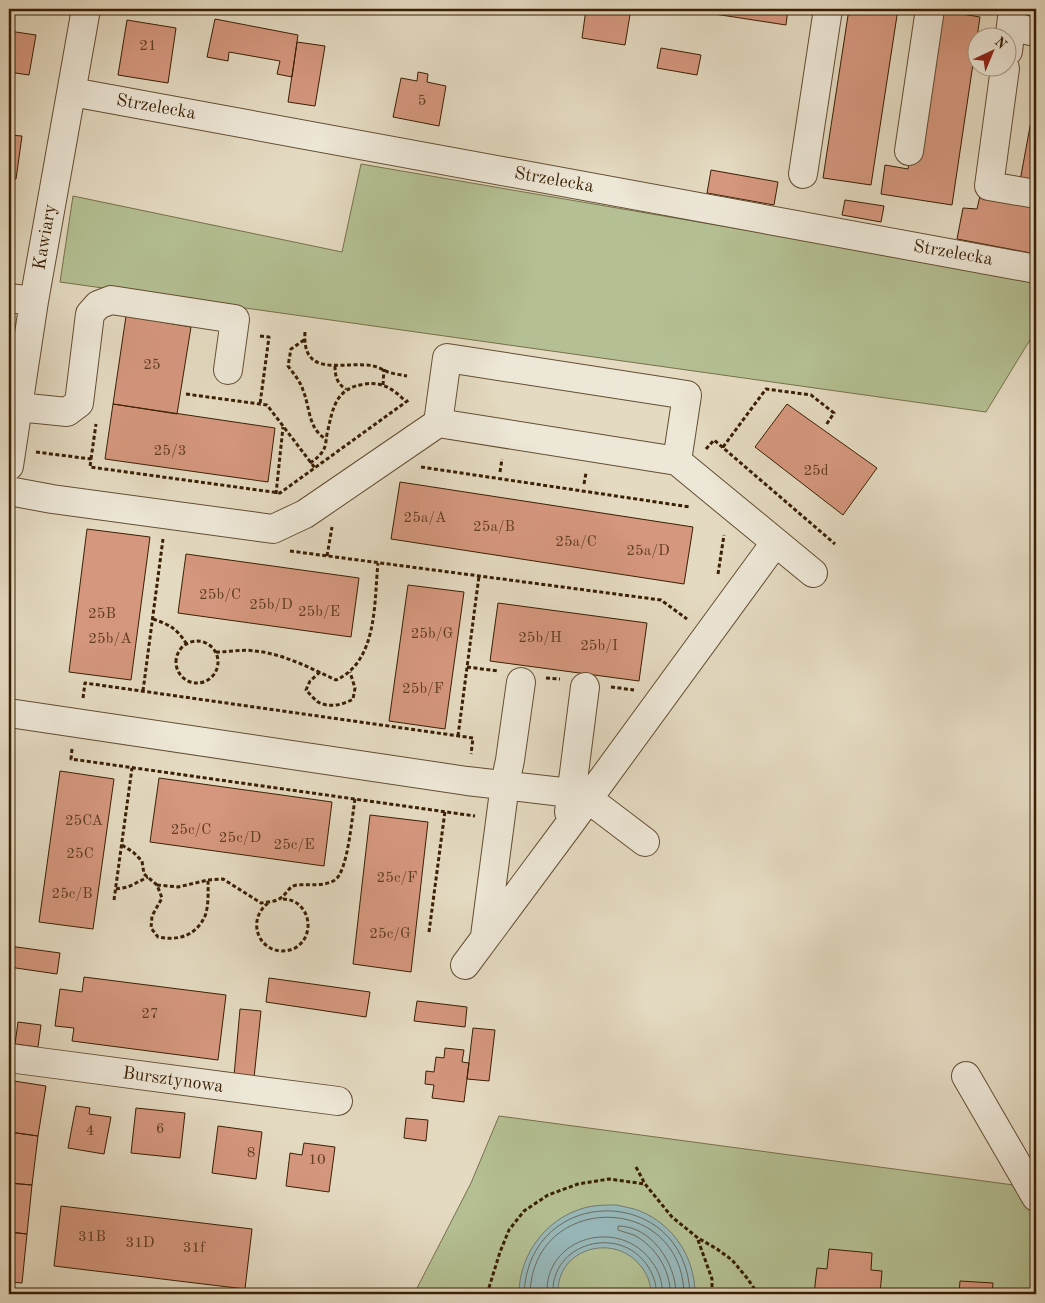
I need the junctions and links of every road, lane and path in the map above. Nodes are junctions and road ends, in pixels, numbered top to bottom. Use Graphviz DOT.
graph roads {
  1 [pos="86,9"];
  2 [pos="828,9"];
  3 [pos="930,9"];
  4 [pos="1004,78"];
  5 [pos="72,92"];
  6 [pos="908,151"];
  7 [pos="803,174"];
  8 [pos="1036,194"];
  9 [pos="1036,269"];
  10 [pos="21,300"];
  11 [pos="305,332"];
  12 [pos="259,336"];
  13 [pos="304,340"];
  14 [pos="335,366"];
  15 [pos="384,369"];
  16 [pos="228,370"];
  17 [pos="407,376"];
  18 [pos="383,385"];
  19 [pos="346,389"];
  20 [pos="186,394"];
  21 [pos="410,399"];
  22 [pos="406,402"];
  23 [pos="260,404"];
  24 [pos="18,408"];
  25 [pos="96,422"];
  26 [pos="438,423"];
  27 [pos="826,424"];
  28 [pos="283,427"];
  29 [pos="326,439"];
  30 [pos="723,447"];
  31 [pos="31,451"];
  32 [pos="704,452"];
  33 [pos="92,459"];
  34 [pos="502,459"];
  35 [pos="677,461"];
  36 [pos="310,463"];
  37 [pos="9,466"];
  38 [pos="315,468"];
  39 [pos="425,468"];
  40 [pos="500,472"];
  41 [pos="586,472"];
  42 [pos="584,484"];
  43 [pos="9,491"];
  44 [pos="276,493"];
  45 [pos="276,501"];
  46 [pos="691,507"];
  47 [pos="334,520"];
  48 [pos="163,534"];
  49 [pos="724,534"];
  50 [pos="775,543"];
  51 [pos="835,544"];
  52 [pos="280,550"];
  53 [pos="326,556"];
  54 [pos="378,562"];
  55 [pos="813,573"];
  56 [pos="479,576"];
  57 [pos="717,582"];
  58 [pos="153,619"];
  59 [pos="689,620"];
  60 [pos="186,643"];
  61 [pos="216,652"];
  62 [pos="467,667"];
  63 [pos="320,672"];
  64 [pos="350,672"];
  65 [pos="523,677"];
  66 [pos="585,684"];
  67 [pos="637,690"];
  68 [pos="143,691"];
  69 [pos="82,704"];
  70 [pos="9,713"];
  71 [pos="458,736"];
  72 [pos="73,744"];
  73 [pos="470,760"];
  74 [pos="132,768"];
  75 [pos="505,784"];
  76 [pos="579,796"];
  77 [pos="355,799"];
  78 [pos="445,811"];
  79 [pos="483,817"];
  80 [pos="645,842"];
  81 [pos="122,844"];
  82 [pos="148,877"];
  83 [pos="208,880"];
  84 [pos="157,885"];
  85 [pos="116,889"];
  86 [pos="280,899"];
  87 [pos="114,900"];
  88 [pos="270,902"];
  89 [pos="429,932"];
  90 [pos="484,939"];
  91 [pos="465,965"];
  92 [pos="9,1058"];
  93 [pos="966,1076"];
  94 [pos="338,1101"];
  95 [pos="636,1167"];
  96 [pos="645,1184"];
  97 [pos="1036,1197"];
  98 [pos="698,1238"];
  99 [pos="487,1294"];
  100 [pos="712,1294"];
  101 [pos="758,1294"];
  1 -- 5 [label="street, Kawiary"];
  2 -- 7 [label="street"];
  3 -- 6 [label="street"];
  4 -- 8 [label="street"];
  5 -- 9 [label="street, Strzelecka"];
  5 -- 10 [label="street, Kawiary"];
  10 -- 24 [label="street, Kawiary"];
  11 -- 13 [label="path"];
  12 -- 23 [label="path"];
  13 -- 14 [label="path"];
  13 -- 29 [label="path"];
  14 -- 15 [label="path"];
  14 -- 19 [label="path"];
  15 -- 17 [label="path"];
  15 -- 18 [label="path"];
  16 -- 24 [label="street"];
  18 -- 19 [label="path"];
  18 -- 22 [label="path"];
  19 -- 29 [label="path"];
  20 -- 23 [label="path"];
  21 -- 22 [label="path"];
  22 -- 38 [label="path"];
  23 -- 28 [label="path"];
  24 -- 37 [label="street, Kawiary"];
  25 -- 33 [label="path"];
  26 -- 35 [label="street"];
  26 -- 35 [label="street"];
  26 -- 43 [label="street"];
  27 -- 30 [label="path"];
  28 -- 36 [label="path"];
  28 -- 44 [label="path"];
  29 -- 36 [label="path"];
  30 -- 32 [label="path"];
  30 -- 51 [label="path"];
  31 -- 33 [label="path"];
  33 -- 44 [label="path"];
  34 -- 40 [label="path"];
  35 -- 50 [label="street"];
  36 -- 38 [label="path"];
  38 -- 44 [label="path"];
  39 -- 46 [label="path"];
  41 -- 42 [label="path"];
  44 -- 45 [label="path"];
  47 -- 53 [label="path"];
  48 -- 58 [label="path"];
  49 -- 57 [label="path"];
  50 -- 55 [label="street"];
  50 -- 76 [label="street"];
  52 -- 53 [label="path"];
  53 -- 54 [label="path"];
  54 -- 56 [label="path"];
  54 -- 64 [label="path"];
  56 -- 59 [label="path"];
  56 -- 62 [label="path"];
  58 -- 60 [label="path"];
  58 -- 68 [label="path"];
  60 -- 61 [label="path"];
  60 -- 61 [label="path"];
  61 -- 63 [label="path"];
  62 -- 65 [label="path"];
  62 -- 71 [label="path"];
  63 -- 64 [label="path"];
  63 -- 64 [label="path"];
  65 -- 66 [label="path"];
  65 -- 75 [label="street"];
  66 -- 67 [label="path"];
  66 -- 76 [label="street"];
  68 -- 69 [label="path"];
  68 -- 71 [label="path"];
  70 -- 75 [label="street"];
  71 -- 73 [label="path"];
  72 -- 74 [label="path"];
  74 -- 77 [label="path"];
  74 -- 81 [label="path"];
  75 -- 76 [label="street"];
  75 -- 90 [label="street"];
  76 -- 80 [label="street"];
  76 -- 90 [label="street"];
  77 -- 78 [label="path"];
  77 -- 86 [label="path"];
  78 -- 79 [label="path"];
  78 -- 89 [label="path"];
  81 -- 82 [label="path"];
  81 -- 85 [label="path"];
  82 -- 84 [label="path"];
  82 -- 85 [label="path"];
  83 -- 84 [label="path"];
  83 -- 84 [label="path"];
  83 -- 88 [label="path"];
  85 -- 87 [label="path"];
  86 -- 88 [label="path"];
  86 -- 88 [label="path"];
  90 -- 91 [label="street"];
  92 -- 94 [label="street, Bursztynowa"];
  93 -- 97 [label="street"];
  95 -- 96 [label="path"];
  96 -- 98 [label="path"];
  96 -- 99 [label="path"];
  98 -- 100 [label="path"];
  98 -- 101 [label="path"];
}
